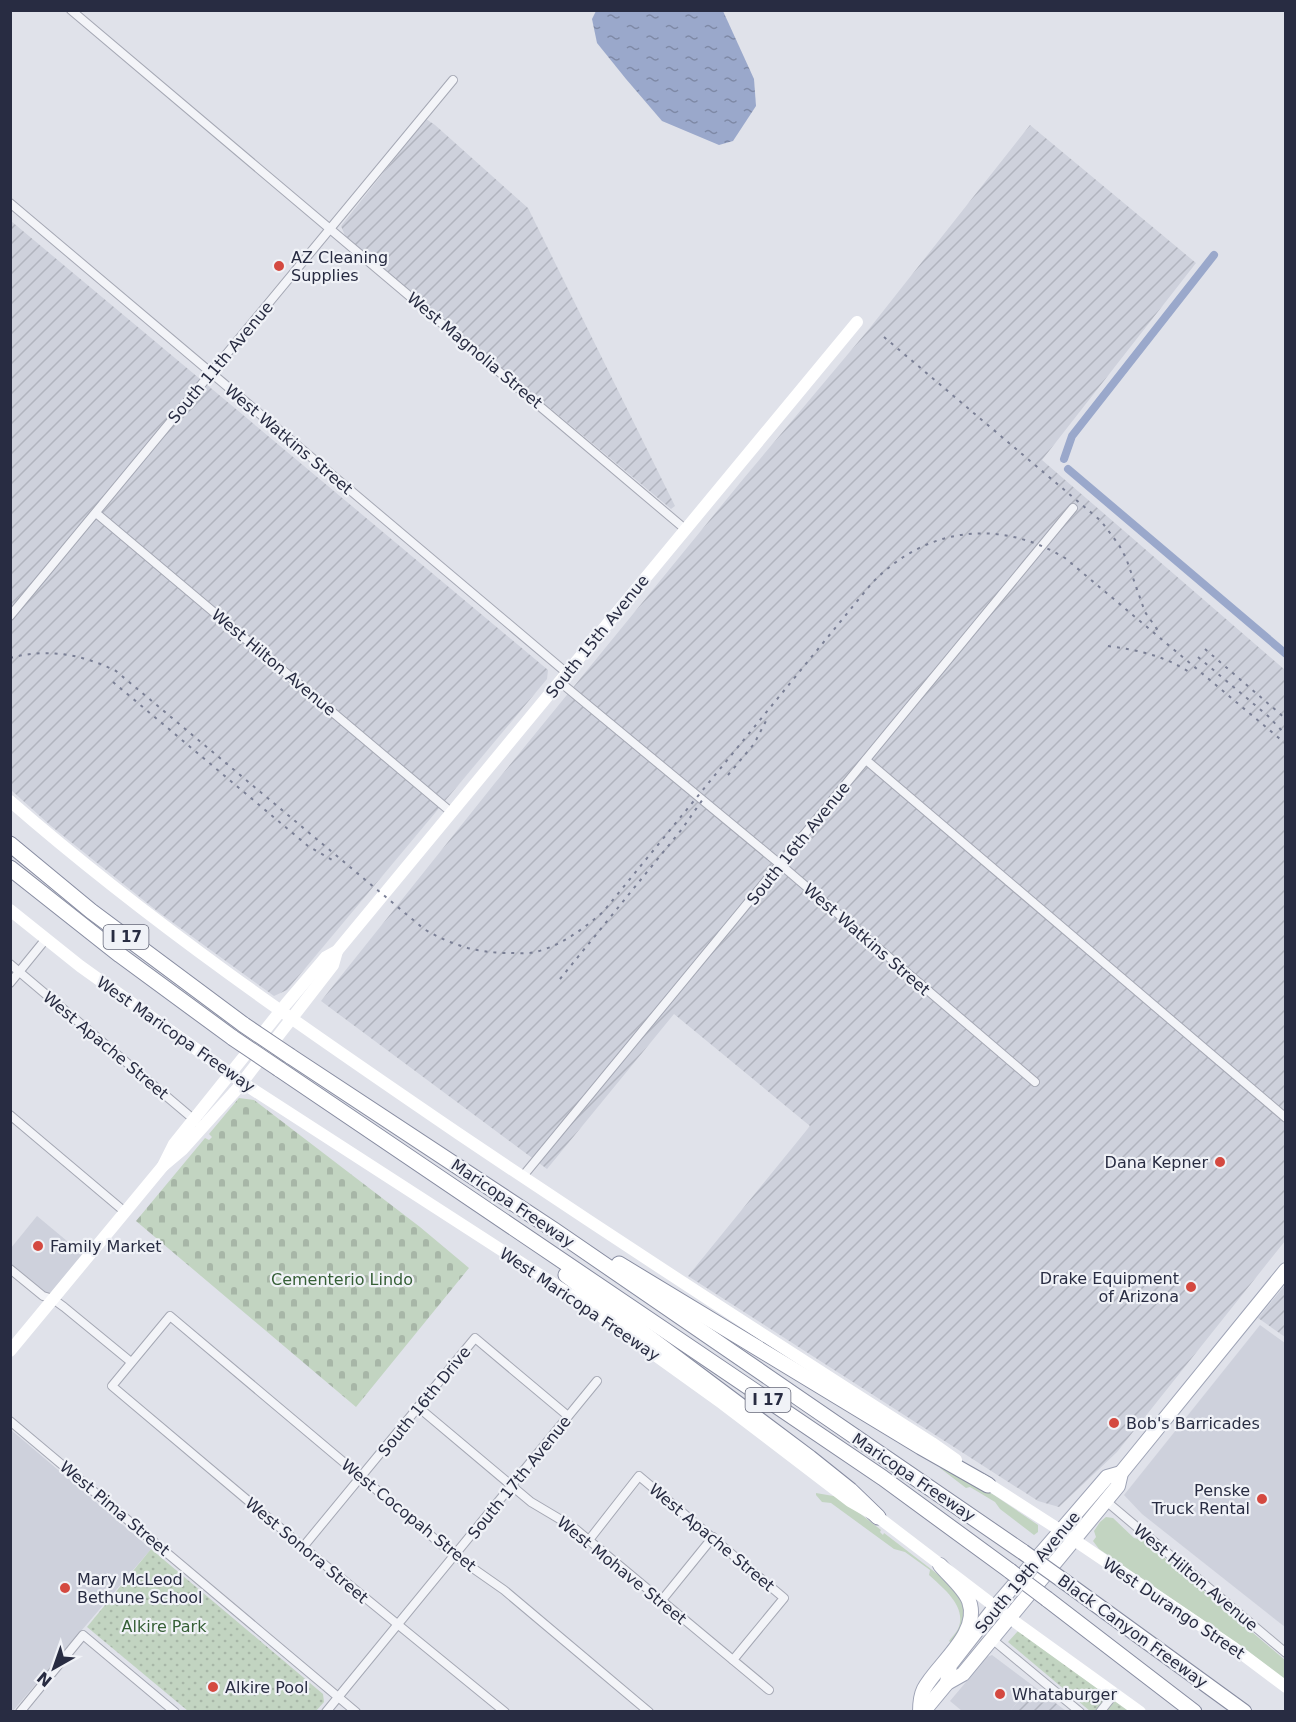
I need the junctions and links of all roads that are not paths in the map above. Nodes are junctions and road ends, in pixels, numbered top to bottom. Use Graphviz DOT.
graph roads {
  1 [pos="71,10"];
  2 [pos="453,80"];
  3 [pos="10,203"];
  4 [pos="330,230"];
  5 [pos="857,322"];
  6 [pos="211,373"];
  7 [pos="1073,508"];
  8 [pos="96,513"];
  9 [pos="685,529"];
  10 [pos="10,616"];
  11 [pos="564,678"];
  12 [pos="866,760"];
  13 [pos="10,801"];
  14 [pos="451,812"];
  15 [pos="10,844"];
  16 [pos="781,865"];
  17 [pos="10,868"];
  18 [pos="10,910"];
  19 [pos="45,940"];
  20 [pos="337,951"];
  21 [pos="10,964"];
  22 [pos="20,972"];
  23 [pos="10,983"];
  24 [pos="281,1011"];
  25 [pos="292,1020"];
  26 [pos="230,1074"];
  27 [pos="242,1082"];
  28 [pos="1035,1082"];
  29 [pos="10,1115"];
  30 [pos="1286,1118"];
  31 [pos="198,1123"];
  32 [pos="523,1176"];
  33 [pos="125,1212"];
  34 [pos="554,1230"];
  35 [pos="523,1234"];
  36 [pos="10,1269"];
  37 [pos="1286,1270"];
  38 [pos="53,1299"];
  39 [pos="10,1351"];
  40 [pos="132,1362"];
  41 [pos="597,1381"];
  42 [pos="418,1407"];
  43 [pos="568,1416"];
  44 [pos="10,1422"];
  45 [pos="1121,1473"];
  46 [pos="361,1478"];
  47 [pos="988,1485"];
  48 [pos="512,1486"];
  49 [pos="1106,1501"];
  50 [pos="878,1517"];
  51 [pos="1061,1531"];
  52 [pos="713,1537"];
  53 [pos="589,1540"];
  54 [pos="1075,1540"];
  55 [pos="303,1547"];
  56 [pos="1023,1552"];
  57 [pos="454,1555"];
  58 [pos="940,1565"];
  59 [pos="1010,1571"];
  60 [pos="662,1600"];
  61 [pos="996,1606"];
  62 [pos="1011,1618"];
  63 [pos="397,1624"];
  64 [pos="993,1640"];
  65 [pos="1286,1653"];
  66 [pos="733,1660"];
  67 [pos="947,1683"];
  68 [pos="1286,1687"];
  69 [pos="769,1690"];
  70 [pos="1115,1694"];
  71 [pos="338,1696"];
  72 [pos="20,1712"];
  73 [pos="176,1712"];
  74 [pos="326,1712"];
  75 [pos="356,1712"];
  76 [pos="505,1712"];
  77 [pos="649,1712"];
  78 [pos="921,1712"];
  79 [pos="1080,1712"];
  80 [pos="1100,1712"];
  81 [pos="1140,1712"];
  82 [pos="1194,1712"];
  83 [pos="1244,1712"];
  1 -- 4 [label="street, West Magnolia Street"];
  2 -- 4 [label="street, South 11th Avenue"];
  3 -- 6 [label="street, West Watkins Street"];
  4 -- 6 [label="street, South 11th Avenue"];
  4 -- 9 [label="street, West Magnolia Street"];
  5 -- 9 [label="main road, South 15th Avenue"];
  6 -- 8 [label="street, South 11th Avenue"];
  6 -- 11 [label="street, West Watkins Street"];
  7 -- 12 [label="street, South 16th Avenue"];
  8 -- 10 [label="street, South 11th Avenue"];
  8 -- 14 [label="street, West Hilton Avenue"];
  9 -- 11 [label="main road, South 15th Avenue"];
  11 -- 14 [label="main road, South 15th Avenue"];
  11 -- 16 [label="street, West Watkins Street"];
  12 -- 16 [label="street, South 16th Avenue"];
  12 -- 30 [label="street"];
  13 -- 24 [label="main road"];
  14 -- 20 [label="main road, South 15th Avenue"];
  15 -- 34 [label="highway, Maricopa Freeway / I 17, bridge"];
  16 -- 28 [label="street, West Watkins Street"];
  16 -- 32 [label="street, South 16th Avenue"];
  17 -- 35 [label="highway, Maricopa Freeway / I 17, bridge"];
  18 -- 19 [label="main road, West Maricopa Freeway"];
  19 -- 22 [label="street"];
  19 -- 26 [label="main road, West Maricopa Freeway"];
  20 -- 24 [label="main road, South 15th Avenue"];
  20 -- 25 [label="main road, South 15th Avenue"];
  21 -- 22 [label="street, West Apache Street"];
  22 -- 23 [label="street"];
  22 -- 31 [label="street, West Apache Street"];
  24 -- 25 [label="main road"];
  24 -- 26 [label="main road, South 15th Avenue"];
  25 -- 27 [label="main road, South 15th Avenue"];
  25 -- 32 [label="main road"];
  26 -- 27 [label="main road, West Maricopa Freeway"];
  26 -- 31 [label="main road, South 15th Avenue"];
  27 -- 31 [label="main road, South 15th Avenue"];
  27 -- 50 [label="main road, West Maricopa Freeway"];
  29 -- 33 [label="street"];
  31 -- 33 [label="main road, South 15th Avenue"];
  32 -- 47 [label="main road"];
  33 -- 38 [label="main road, South 15th Avenue"];
  34 -- 47 [label="highway"];
  34 -- 56 [label="highway, Maricopa Freeway / I 17"];
  35 -- 50 [label="highway"];
  35 -- 59 [label="highway, Maricopa Freeway / I 17"];
  36 -- 38 [label="street"];
  37 -- 45 [label="main road, South 19th Avenue"];
  38 -- 39 [label="main road, South 15th Avenue"];
  38 -- 40 [label="street"];
  40 -- 46 [label="street, West Cocopah Street"];
  40 -- 55 [label="street, West Sonora Street"];
  41 -- 43 [label="street, South 17th Avenue"];
  42 -- 43 [label="street, South 16th Drive"];
  42 -- 46 [label="street, South 16th Drive"];
  42 -- 48 [label="street, West Mohave Street"];
  43 -- 48 [label="street, South 17th Avenue"];
  44 -- 71 [label="street, West Pima Street"];
  45 -- 49 [label="main road, South 19th Avenue"];
  45 -- 51 [label="main road, South 19th Avenue"];
  46 -- 55 [label="street, South 16th Drive"];
  46 -- 57 [label="street, West Cocopah Street"];
  47 -- 51 [label="main road"];
  48 -- 53 [label="street, West Mohave Street"];
  48 -- 57 [label="street, South 17th Avenue"];
  49 -- 54 [label="main road, South 19th Avenue"];
  49 -- 65 [label="street, West Hilton Avenue"];
  50 -- 58 [label="main road, West Maricopa Freeway"];
  51 -- 54 [label="main road, West Durango Street"];
  51 -- 61 [label="main road, South 19th Avenue"];
  52 -- 53 [label="street, West Apache Street"];
  52 -- 60 [label="street"];
  52 -- 66 [label="street, West Apache Street"];
  53 -- 60 [label="street, West Mohave Street"];
  54 -- 62 [label="main road, South 19th Avenue"];
  54 -- 68 [label="main road, West Durango Street"];
  55 -- 63 [label="street, West Sonora Street"];
  56 -- 83 [label="highway, Black Canyon Freeway / I 17, bridge"];
  57 -- 63 [label="street, South 17th Avenue"];
  57 -- 77 [label="street, West Cocopah Street"];
  58 -- 61 [label="main road, West Maricopa Freeway"];
  58 -- 78 [label="main road"];
  59 -- 82 [label="highway, Black Canyon Freeway / I 17, bridge"];
  60 -- 66 [label="street, West Mohave Street"];
  61 -- 62 [label="main road, West Maricopa Freeway"];
  61 -- 67 [label="main road, South 19th Avenue"];
  62 -- 64 [label="main road, South 19th Avenue"];
  62 -- 70 [label="main road, West Maricopa Freeway"];
  63 -- 71 [label="street, South 17th Avenue"];
  63 -- 76 [label="street, West Sonora Street"];
  64 -- 67 [label="main road, South 19th Avenue"];
  64 -- 79 [label="street"];
  66 -- 69 [label="street, West Mohave Street"];
  67 -- 78 [label="main road, South 19th Avenue"];
  70 -- 80 [label="street"];
  70 -- 81 [label="main road, West Maricopa Freeway"];
  71 -- 74 [label="street, South 17th Avenue"];
  71 -- 75 [label="street, West Pima Street"];
  72 -- 73 [label="street"];
}
